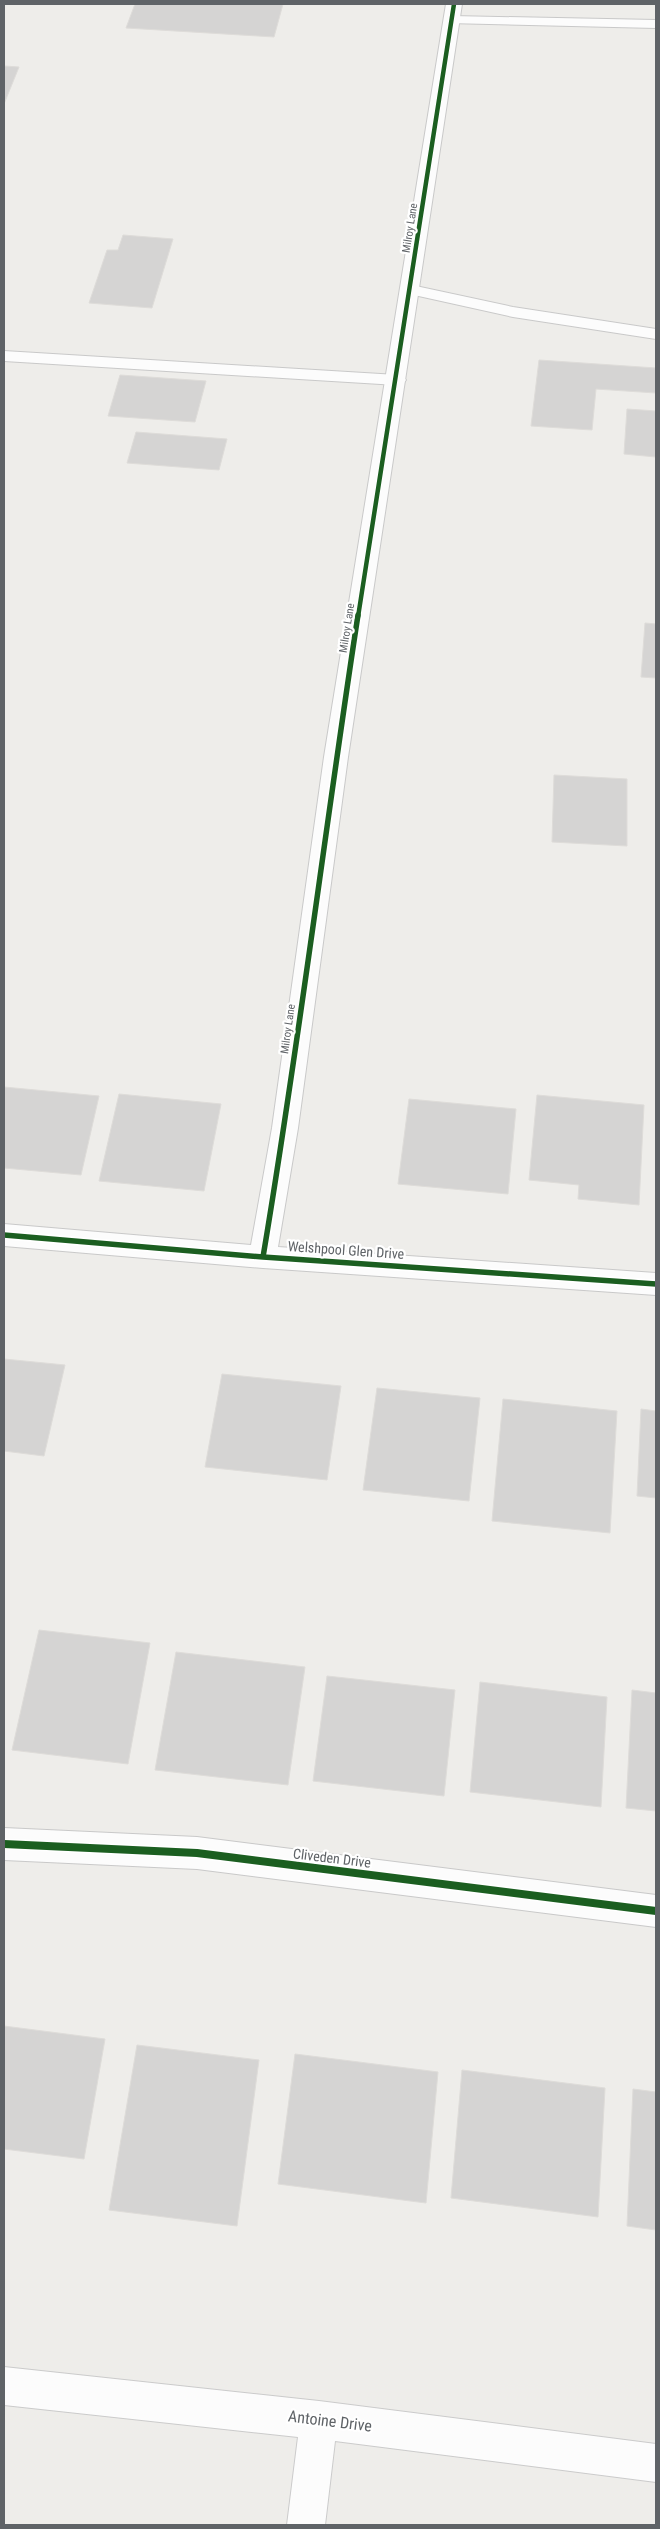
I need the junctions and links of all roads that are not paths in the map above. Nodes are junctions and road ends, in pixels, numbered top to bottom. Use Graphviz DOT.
graph roads {
  1 [pos="453,12"];
  2 [pos="656,24"];
  3 [pos="411,290"];
  4 [pos="656,334"];
  5 [pos="4,356"];
  6 [pos="397,380"];
  7 [pos="4,1235"];
  8 [pos="263,1257"];
  9 [pos="656,1284"];
  10 [pos="4,1844"];
  11 [pos="656,1911"];
  12 [pos="4,2386"];
  13 [pos="319,2420"];
  14 [pos="656,2463"];
  15 [pos="306,2525"];
  1 -- 2 [label="lane"];
  1 -- 3 [label="street, Milroy Lane"];
  3 -- 4 [label="lane"];
  3 -- 6 [label="street, Milroy Lane"];
  5 -- 6 [label="lane"];
  6 -- 8 [label="street, Milroy Lane"];
  7 -- 8 [label="street, Welshpool Glen Drive"];
  8 -- 9 [label="street, Welshpool Glen Drive"];
  10 -- 11 [label="street, Cliveden Drive"];
  12 -- 13 [label="street, Antoine Drive"];
  13 -- 14 [label="street, Antoine Drive"];
  13 -- 15 [label="street"];
}
